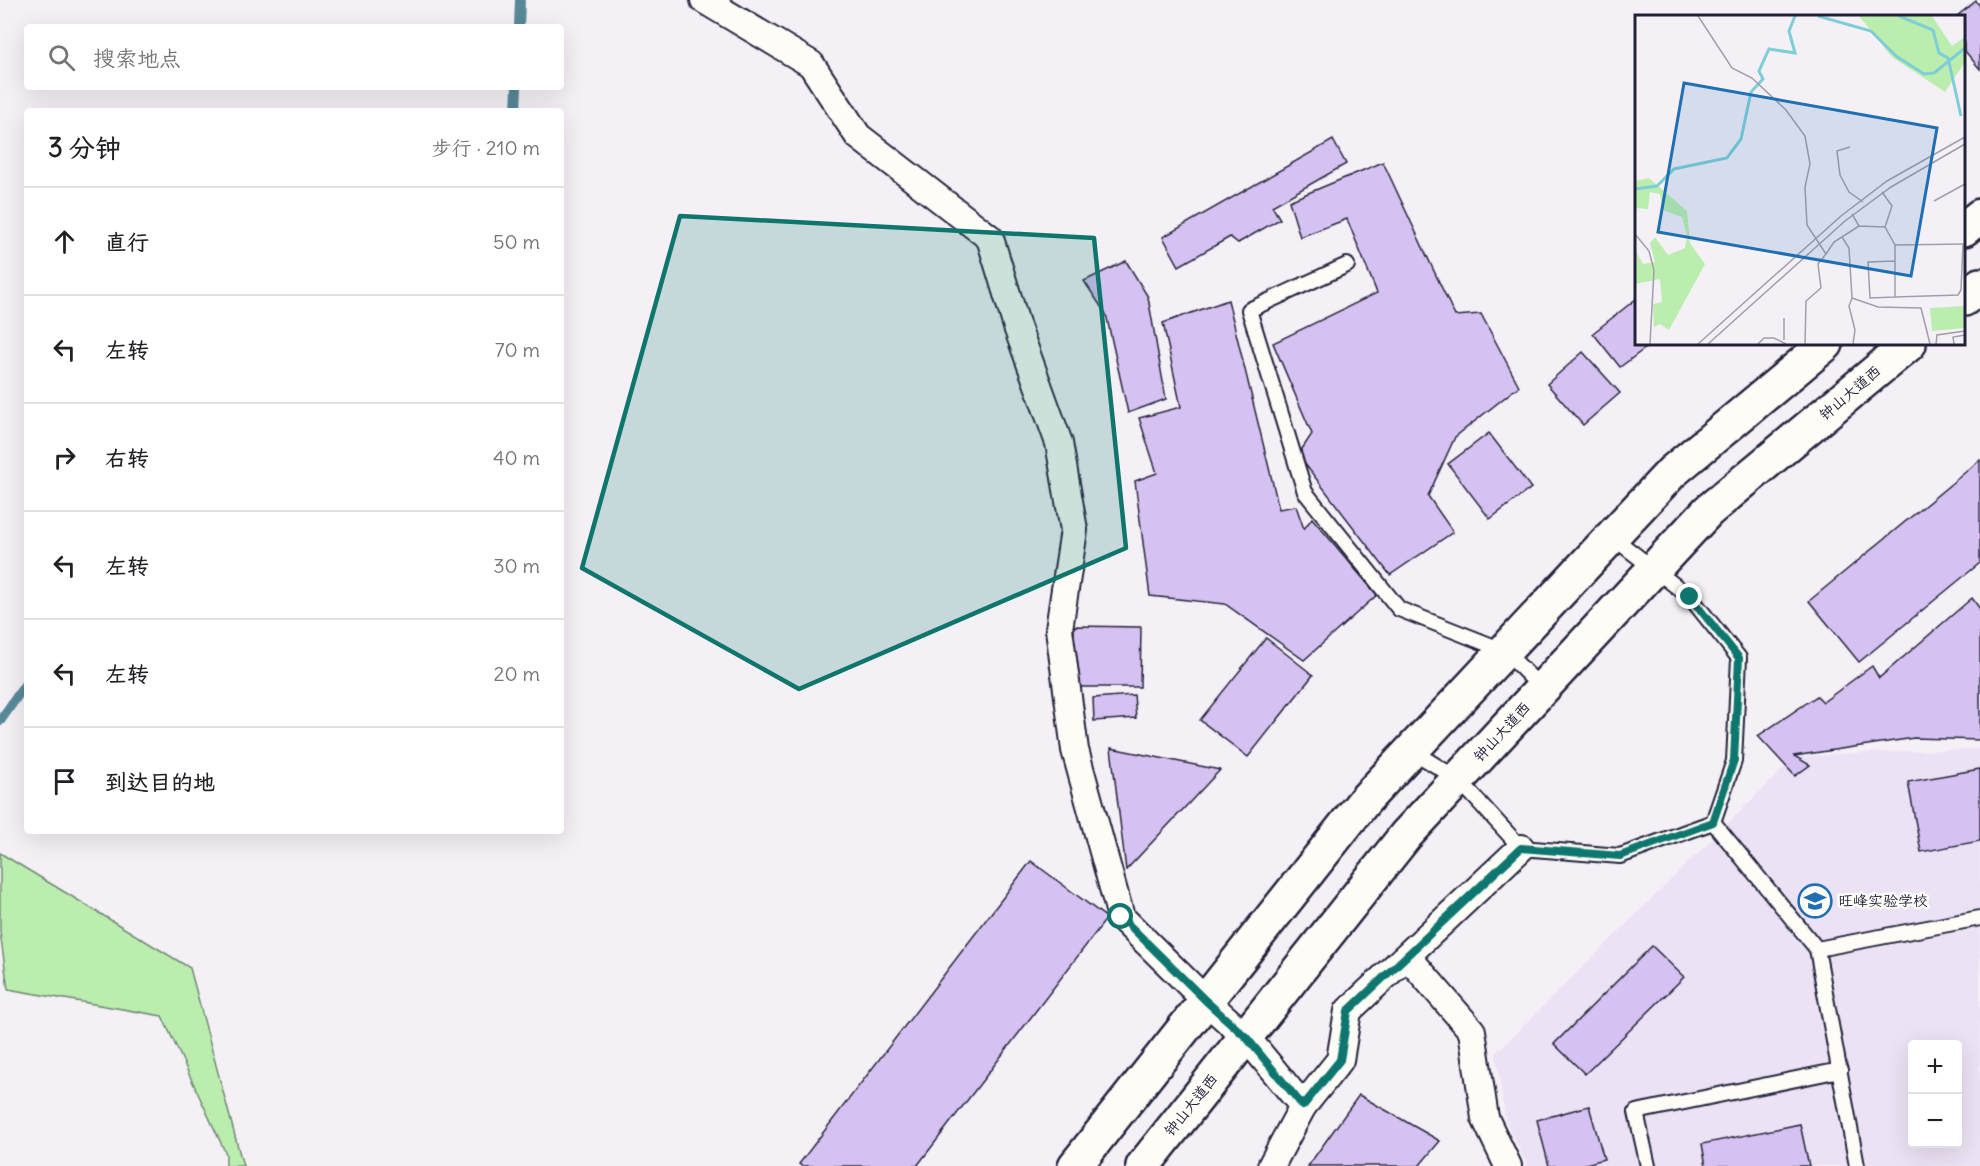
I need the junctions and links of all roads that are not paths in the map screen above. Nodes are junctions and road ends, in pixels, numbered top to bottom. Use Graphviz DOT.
graph roads {
  1 [pos="704,0"];
  2 [pos="1980,216"];
  3 [pos="1965,228"];
  4 [pos="1347,265"];
  5 [pos="1980,285"];
  6 [pos="1965,297"];
  7 [pos="1825,345"];
  8 [pos="1908,345"];
  9 [pos="1611,536"];
  10 [pos="1653,570"];
  11 [pos="1505,651"];
  12 [pos="1542,689"];
  13 [pos="1412,751"];
  14 [pos="1458,779"];
  15 [pos="1713,822"];
  16 [pos="1521,848"];
  17 [pos="1980,918"];
  18 [pos="1817,949"];
  19 [pos="1407,956"];
  20 [pos="1206,1001"];
  21 [pos="1246,1037"];
  22 [pos="1840,1070"];
  23 [pos="1303,1106"];
  24 [pos="1075,1166"];
  25 [pos="1143,1166"];
  26 [pos="1271,1166"];
  27 [pos="1508,1166"];
  28 [pos="1648,1166"];
  29 [pos="1857,1166"];
  1 -- 20 [label="street"];
  2 -- 3 [label="highway"];
  4 -- 11 [label="lane"];
  5 -- 6 [label="highway"];
  7 -- 9 [label="highway"];
  8 -- 10 [label="highway, 钟山大道西"];
  9 -- 10 [label="lane"];
  9 -- 11 [label="highway"];
  10 -- 12 [label="highway, 钟山大道西"];
  10 -- 15 [label="lane"];
  11 -- 12 [label="lane"];
  11 -- 13 [label="highway"];
  12 -- 14 [label="highway, 钟山大道西"];
  13 -- 14 [label="lane"];
  13 -- 20 [label="highway"];
  14 -- 16 [label="lane"];
  14 -- 21 [label="highway, 钟山大道西"];
  15 -- 16 [label="lane"];
  15 -- 18 [label="lane"];
  16 -- 19 [label="street"];
  17 -- 18 [label="lane"];
  18 -- 22 [label="lane"];
  19 -- 23 [label="street"];
  19 -- 27 [label="street"];
  20 -- 21 [label="street"];
  20 -- 24 [label="highway"];
  21 -- 23 [label="street"];
  21 -- 25 [label="highway, 钟山大道西"];
  22 -- 28 [label="lane"];
  22 -- 29 [label="lane"];
  23 -- 26 [label="street"];
}
